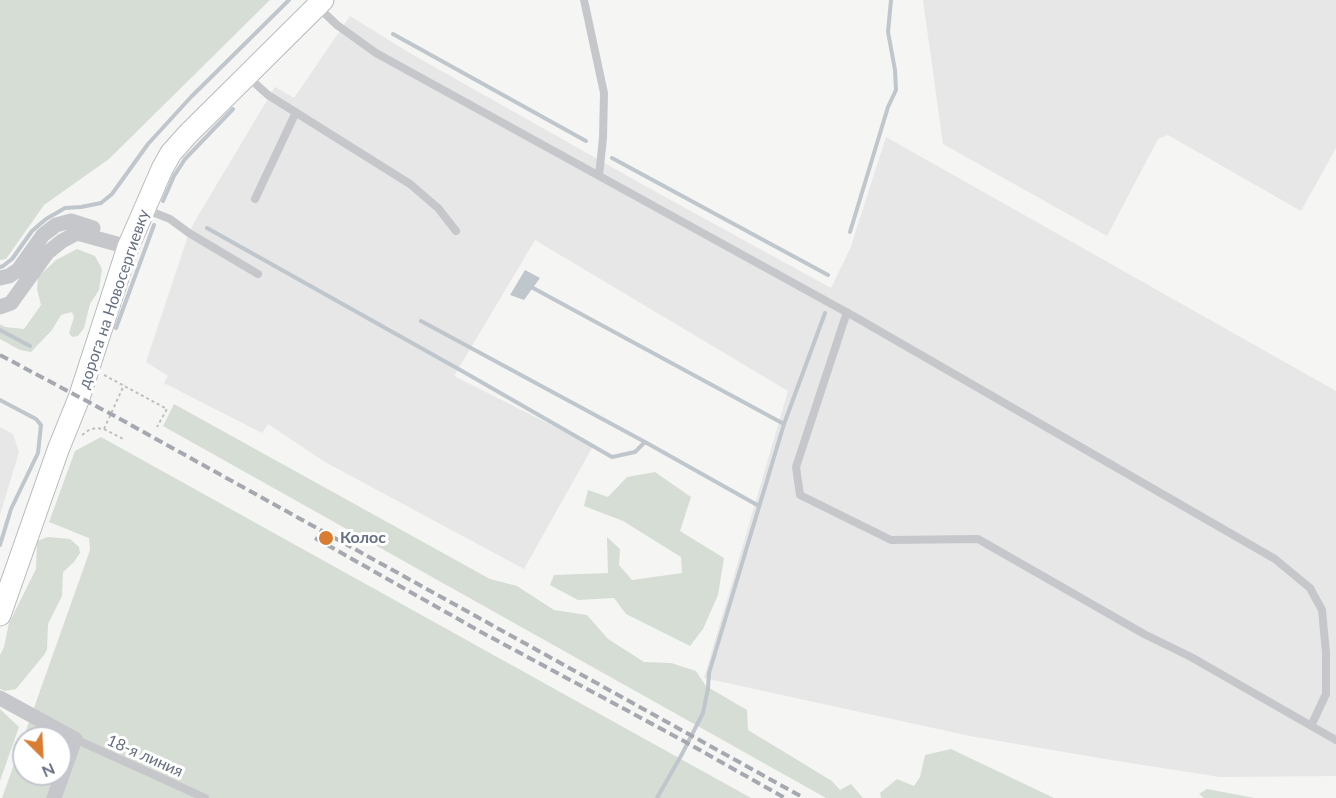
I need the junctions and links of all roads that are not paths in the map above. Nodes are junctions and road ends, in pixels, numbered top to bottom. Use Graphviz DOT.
graph roads {
  1 [pos="584,0"];
  2 [pos="320,3"];
  3 [pos="247,76"];
  4 [pos="296,112"];
  5 [pos="599,176"];
  6 [pos="255,198"];
  7 [pos="145,209"];
  8 [pos="456,231"];
  9 [pos="119,244"];
  10 [pos="258,274"];
  11 [pos="0,278"];
  12 [pos="0,307"];
  13 [pos="847,312"];
  14 [pos="0,615"];
  15 [pos="0,698"];
  16 [pos="1311,726"];
  17 [pos="75,739"];
  18 [pos="1336,740"];
  19 [pos="54,798"];
  20 [pos="205,798"];
  1 -- 5 [label="lane"];
  2 -- 3 [label="street, дорога на Новосергиевку"];
  2 -- 5 [label="lane"];
  3 -- 4 [label="lane"];
  3 -- 7 [label="street, дорога на Новосергиевку"];
  4 -- 6 [label="lane"];
  4 -- 8 [label="lane"];
  5 -- 13 [label="lane"];
  7 -- 9 [label="street, дорога на Новосергиевку"];
  7 -- 10 [label="lane"];
  9 -- 11 [label="street"];
  9 -- 12 [label="street"];
  9 -- 14 [label="street, дорога на Новосергиевку"];
  13 -- 16 [label="lane"];
  13 -- 16 [label="lane"];
  15 -- 17 [label="street"];
  16 -- 18 [label="lane"];
  17 -- 19 [label="street"];
  17 -- 20 [label="lane, 18-я линия"];
}
